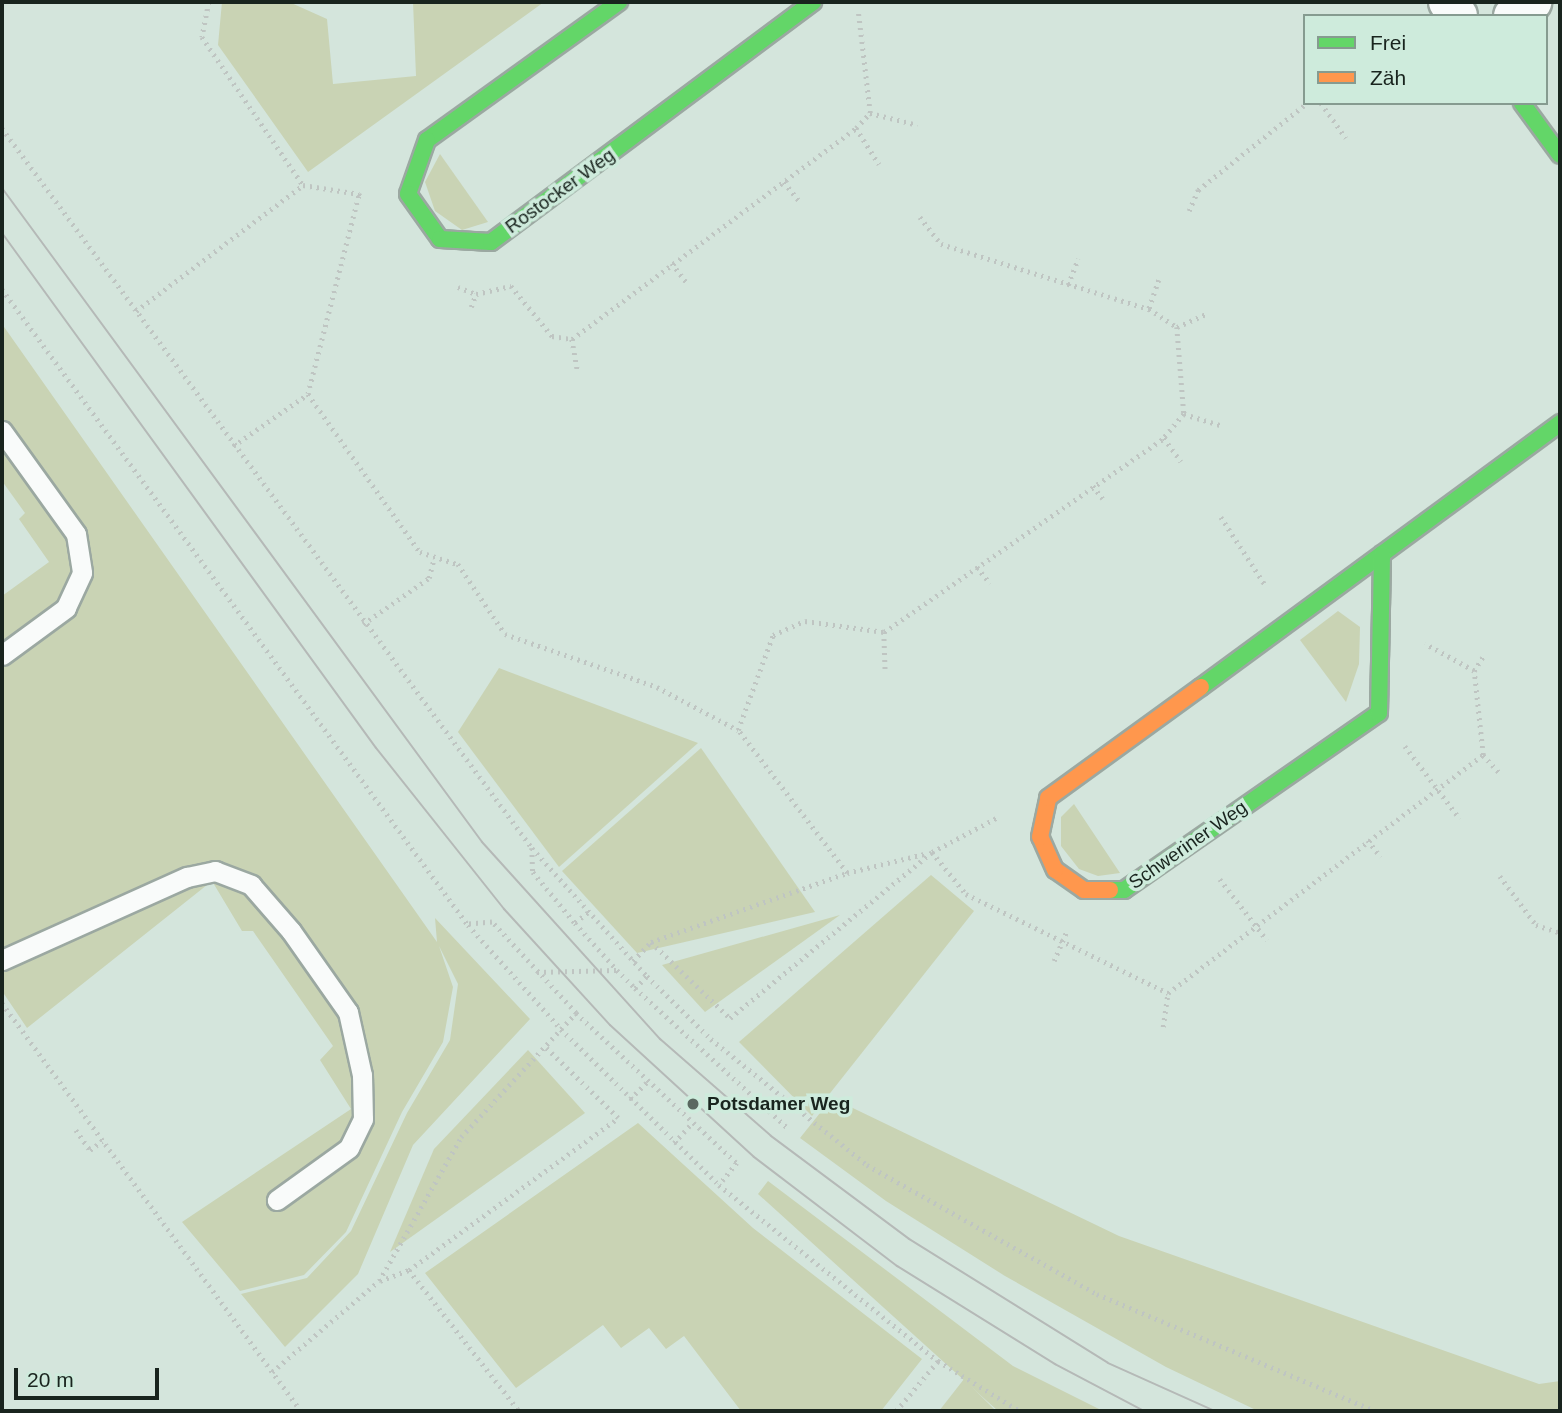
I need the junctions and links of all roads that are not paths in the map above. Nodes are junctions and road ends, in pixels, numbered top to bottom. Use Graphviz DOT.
graph roads {
  1 [pos="620,2"];
  2 [pos="813,2"];
  3 [pos="1532,2"];
  4 [pos="1516,14"];
  5 [pos="1523,105"];
  6 [pos="1560,155"];
  7 [pos="1560,423"];
  8 [pos="2,431"];
  9 [pos="1382,554"];
  10 [pos="2,655"];
  11 [pos="2,960"];
  12 [pos="277,1200"];
  1 -- 2 [label="street, Rostocker Weg"];
  3 -- 4 [label="street"];
  5 -- 6 [label="street"];
  7 -- 9 [label="street"];
  8 -- 10 [label="lane"];
  9 -- 9 [label="street, Schweriner Weg"];
  11 -- 12 [label="lane"];
}
